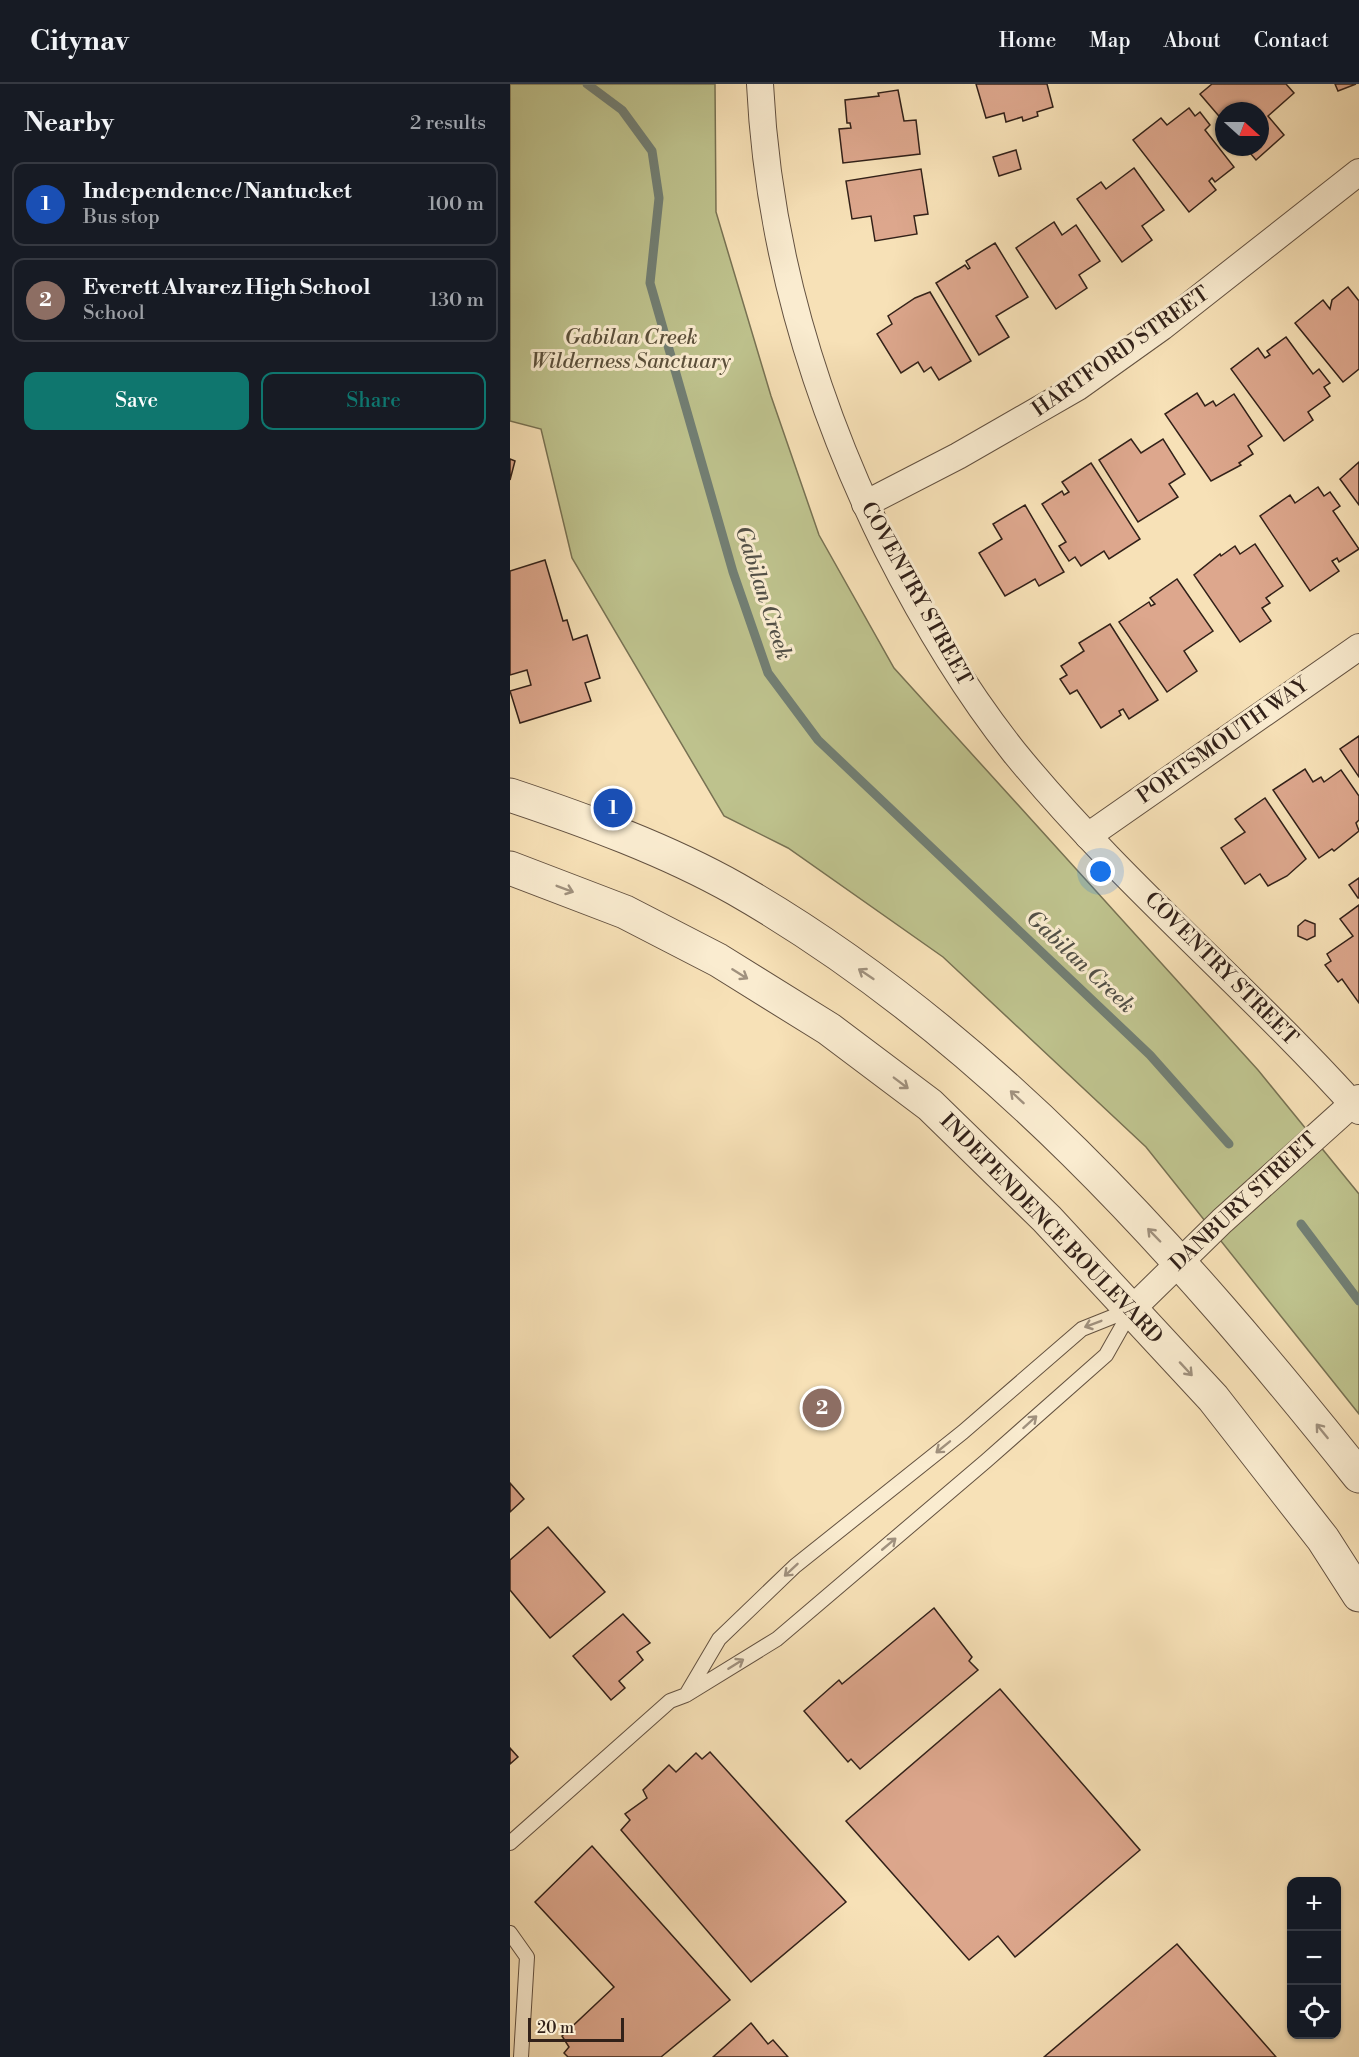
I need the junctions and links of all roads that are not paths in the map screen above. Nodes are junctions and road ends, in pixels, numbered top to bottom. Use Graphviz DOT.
graph roads {
  1 [pos="760,84"];
  2 [pos="1359,172"];
  3 [pos="865,504"];
  4 [pos="1359,647"];
  5 [pos="510,795"];
  6 [pos="1088,836"];
  7 [pos="510,868"];
  8 [pos="1357,1104"];
  9 [pos="1180,1262"];
  10 [pos="1132,1310"];
  11 [pos="1359,1476"];
  12 [pos="1359,1595"];
  13 [pos="686,1695"];
  14 [pos="510,1843"];
  15 [pos="510,1934"];
  16 [pos="521,2057"];
  1 -- 3 [label="street, COVENTRY STREET"];
  2 -- 3 [label="street, HARTFORD STREET"];
  3 -- 6 [label="street, COVENTRY STREET"];
  4 -- 6 [label="street, PORTSMOUTH WAY"];
  9 -- 5 [label="street, one-way"];
  6 -- 8 [label="street, COVENTRY STREET"];
  7 -- 10 [label="street, INDEPENDENCE BOULEVARD, one-way"];
  8 -- 9 [label="street, DANBURY STREET"];
  9 -- 10 [label="street, DANBURY STREET"];
  11 -- 9 [label="street, one-way"];
  10 -- 12 [label="street, INDEPENDENCE BOULEVARD, one-way"];
  13 -- 10 [label="lane, one-way"];
  10 -- 13 [label="lane, one-way"];
  13 -- 14 [label="lane"];
  15 -- 16 [label="lane"];
}
